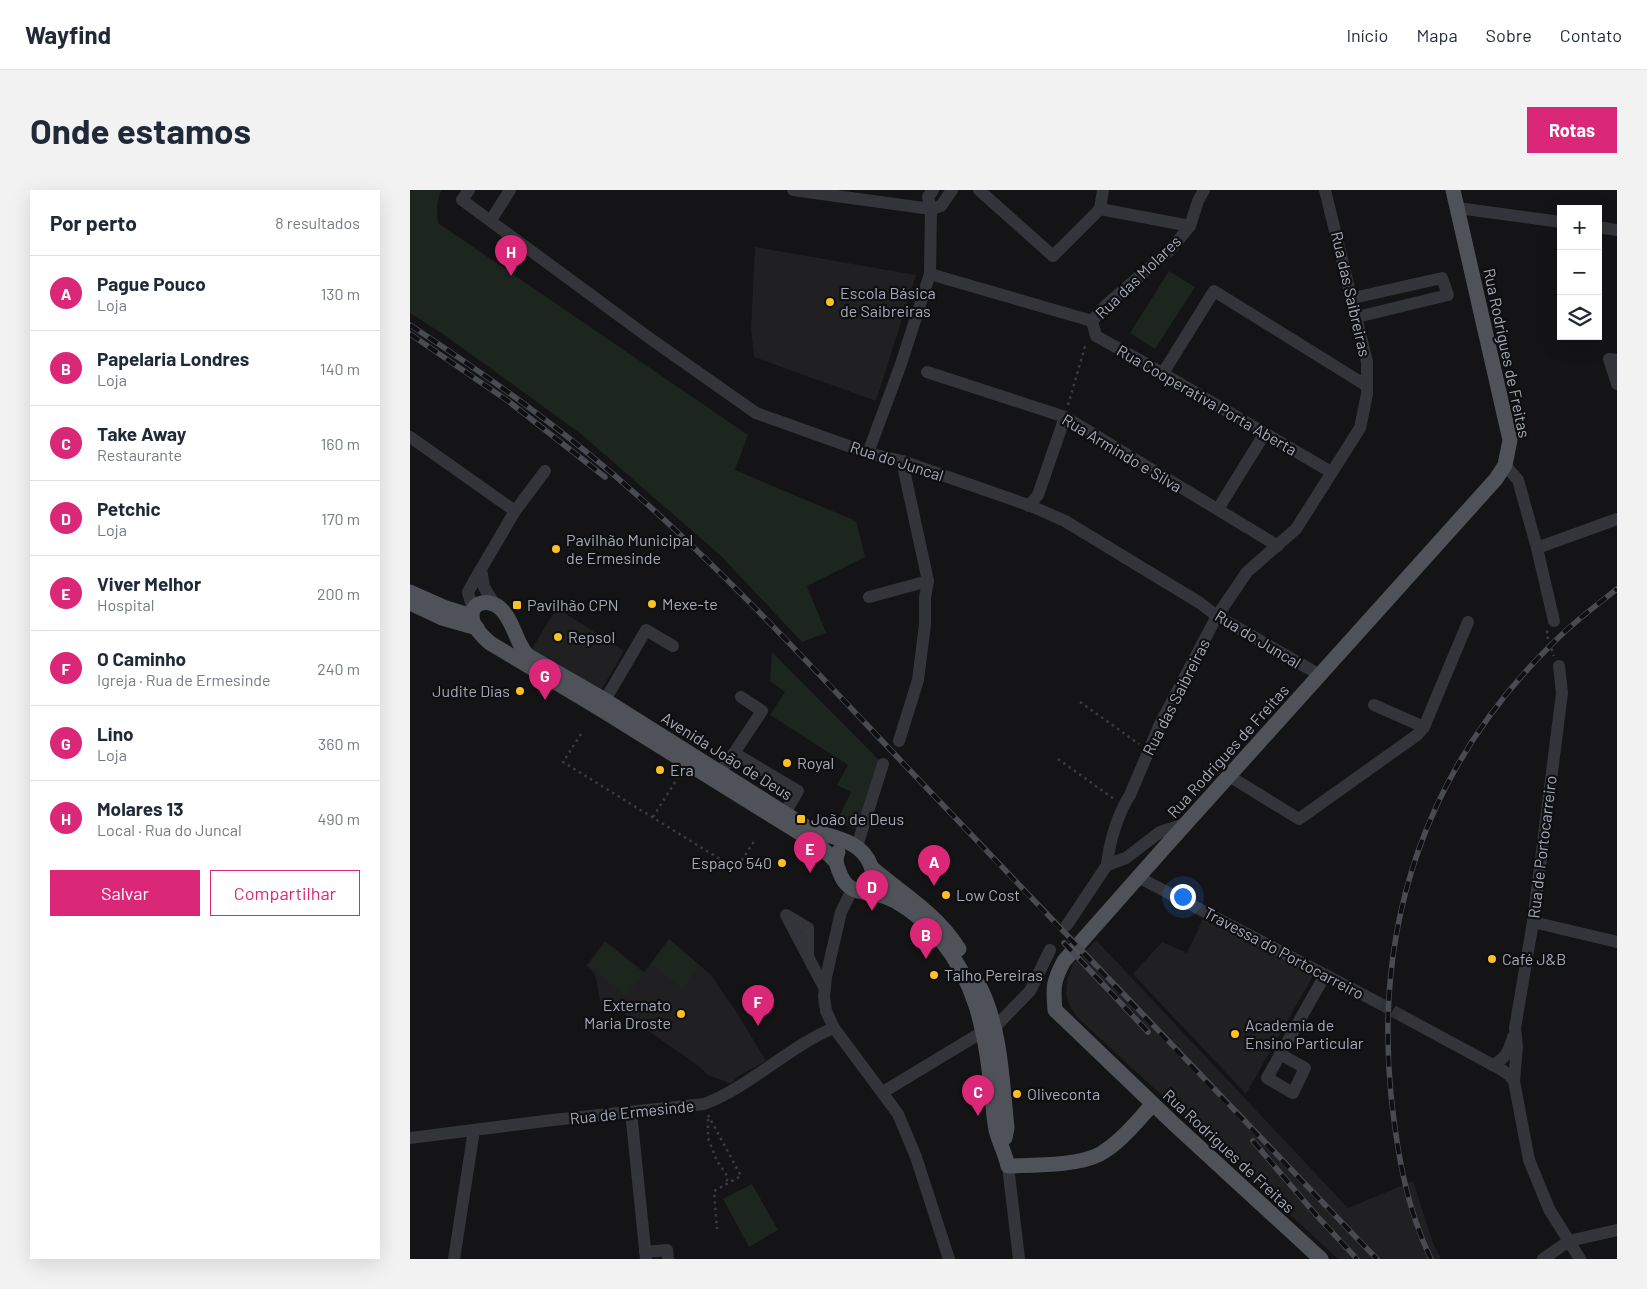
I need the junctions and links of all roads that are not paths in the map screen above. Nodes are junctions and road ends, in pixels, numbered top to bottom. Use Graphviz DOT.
graph roads {
  1 [pos="470,190"];
  2 [pos="510,190"];
  3 [pos="793,190"];
  4 [pos="933,190"];
  5 [pos="952,190"];
  6 [pos="979,190"];
  7 [pos="1103,190"];
  8 [pos="1204,190"];
  9 [pos="1325,190"];
  10 [pos="1453,190"];
  11 [pos="1458,208"];
  12 [pos="931,209"];
  13 [pos="1100,209"];
  14 [pos="491,220"];
  15 [pos="1557,221"];
  16 [pos="1190,226"];
  17 [pos="1602,228"];
  18 [pos="1617,230"];
  19 [pos="930,274"];
  20 [pos="1352,298"];
  21 [pos="1357,317"];
  22 [pos="1092,321"];
  23 [pos="1617,360"];
  24 [pos="927,372"];
  25 [pos="1163,373"];
  26 [pos="1617,384"];
  27 [pos="1367,386"];
  28 [pos="1065,417"];
  29 [pos="1265,433"];
  30 [pos="410,437"];
  31 [pos="868,453"];
  32 [pos="902,461"];
  33 [pos="1505,465"];
  34 [pos="546,471"];
  35 [pos="1331,472"];
  36 [pos="1029,506"];
  37 [pos="1218,509"];
  38 [pos="515,511"];
  39 [pos="1617,519"];
  40 [pos="1278,546"];
  41 [pos="1537,548"];
  42 [pos="481,569"];
  43 [pos="928,581"];
  44 [pos="410,592"];
  45 [pos="869,598"];
  46 [pos="410,603"];
  47 [pos="495,605"];
  48 [pos="1217,616"];
  49 [pos="474,619"];
  50 [pos="1554,621"];
  51 [pos="1468,622"];
  52 [pos="513,631"];
  53 [pos="495,645"];
  54 [pos="673,646"];
  55 [pos="1560,666"];
  56 [pos="1320,675"];
  57 [pos="584,694"];
  58 [pos="741,697"];
  59 [pos="605,700"];
  60 [pos="1374,704"];
  61 [pos="1424,727"];
  62 [pos="899,741"];
  63 [pos="734,753"];
  64 [pos="883,764"];
  65 [pos="720,772"];
  66 [pos="1229,776"];
  67 [pos="785,813"];
  68 [pos="1185,824"];
  69 [pos="855,846"];
  70 [pos="836,862"];
  71 [pos="1107,865"];
  72 [pos="872,868"];
  73 [pos="1138,877"];
  74 [pos="857,890"];
  75 [pos="1533,922"];
  76 [pos="1067,925"];
  77 [pos="1617,942"];
  78 [pos="1050,950"];
  79 [pos="808,957"];
  80 [pos="1326,975"];
  81 [pos="825,989"];
  82 [pos="1377,1002"];
  83 [pos="1404,1017"];
  84 [pos="834,1028"];
  85 [pos="1515,1028"];
  86 [pos="989,1029"];
  87 [pos="1280,1054"];
  88 [pos="1492,1065"];
  89 [pos="1514,1081"];
  90 [pos="883,1092"];
  91 [pos="1153,1104"];
  92 [pos="631,1112"];
  93 [pos="474,1130"];
  94 [pos="410,1138"];
  95 [pos="1008,1166"];
  96 [pos="1617,1229"];
  97 [pos="1569,1241"];
  98 [pos="646,1256"];
  99 [pos="454,1259"];
  100 [pos="668,1259"];
  101 [pos="950,1259"];
  102 [pos="1019,1259"];
  103 [pos="1321,1259"];
  104 [pos="1543,1259"];
  105 [pos="1580,1259"];
  1 -- 14 [label="street, Rua do Juncal"];
  2 -- 14 [label="street"];
  3 -- 12 [label="street"];
  4 -- 12 [label="street"];
  5 -- 12 [label="street"];
  6 -- 13 [label="street"];
  7 -- 13 [label="street"];
  8 -- 16 [label="street, Rua das Molares"];
  9 -- 20 [label="street, Rua das Saibreiras"];
  10 -- 11 [label="main road, Rua Rodrigues de Freitas"];
  11 -- 15 [label="street"];
  11 -- 33 [label="main road, Rua Rodrigues de Freitas"];
  12 -- 19 [label="street"];
  13 -- 16 [label="street"];
  14 -- 31 [label="street, Rua do Juncal"];
  16 -- 22 [label="street, Rua das Molares"];
  17 -- 18 [label="street"];
  19 -- 22 [label="street, Rua das Molares"];
  19 -- 31 [label="street"];
  20 -- 21 [label="street, Rua das Saibreiras"];
  20 -- 21 [label="street"];
  21 -- 27 [label="street, Rua das Saibreiras"];
  22 -- 25 [label="street, Rua Cooperativa Porta Aberta"];
  23 -- 26 [label="street"];
  24 -- 28 [label="street, Rua Armindo e Silva"];
  25 -- 27 [label="street"];
  25 -- 29 [label="street, Rua Cooperativa Porta Aberta"];
  27 -- 35 [label="street, Rua das Saibreiras"];
  28 -- 36 [label="street"];
  28 -- 37 [label="street, Rua Armindo e Silva"];
  29 -- 35 [label="street, Rua Cooperativa Porta Aberta"];
  29 -- 37 [label="street"];
  30 -- 38 [label="street"];
  31 -- 32 [label="street, Rua do Juncal"];
  32 -- 36 [label="street, Rua do Juncal"];
  32 -- 43 [label="street"];
  33 -- 41 [label="street"];
  33 -- 56 [label="main road, Rua Rodrigues de Freitas"];
  34 -- 38 [label="street"];
  35 -- 40 [label="street, Rua das Saibreiras"];
  36 -- 48 [label="street, Rua do Juncal"];
  37 -- 40 [label="street, Rua Armindo e Silva"];
  38 -- 42 [label="street"];
  39 -- 41 [label="street"];
  40 -- 48 [label="street, Rua das Saibreiras"];
  41 -- 50 [label="street"];
  42 -- 47 [label="street"];
  42 -- 49 [label="street"];
  43 -- 45 [label="street"];
  43 -- 62 [label="street"];
  44 -- 49 [label="main road, Avenida João de Deus"];
  46 -- 49 [label="main road, Avenida João de Deus"];
  47 -- 49 [label="main road"];
  47 -- 52 [label="main road, Avenida João de Deus"];
  48 -- 56 [label="street, Rua do Juncal"];
  48 -- 71 [label="street, Rua das Saibreiras"];
  49 -- 53 [label="main road, Avenida João de Deus"];
  51 -- 61 [label="street"];
  52 -- 53 [label="main road"];
  52 -- 57 [label="main road, Avenida João de Deus"];
  53 -- 57 [label="main road, Avenida João de Deus"];
  54 -- 59 [label="street"];
  55 -- 75 [label="street, Rua de Portocarreiro"];
  56 -- 66 [label="main road, Rua Rodrigues de Freitas"];
  57 -- 59 [label="main road, Avenida João de Deus"];
  57 -- 70 [label="main road, Avenida João de Deus"];
  58 -- 63 [label="street"];
  59 -- 65 [label="main road, Avenida João de Deus"];
  60 -- 61 [label="street"];
  61 -- 66 [label="street"];
  63 -- 65 [label="street"];
  63 -- 67 [label="street"];
  64 -- 69 [label="street"];
  65 -- 67 [label="main road, Avenida João de Deus"];
  66 -- 68 [label="main road, Rua Rodrigues de Freitas"];
  67 -- 69 [label="main road, Avenida João de Deus"];
  68 -- 71 [label="street"];
  68 -- 73 [label="main road, Rua Rodrigues de Freitas"];
  69 -- 70 [label="main road"];
  69 -- 72 [label="main road"];
  70 -- 74 [label="main road, Avenida João de Deus"];
  71 -- 76 [label="street"];
  72 -- 74 [label="main road"];
  72 -- 86 [label="main road"];
  73 -- 80 [label="street, Travessa do Portocarreiro"];
  73 -- 91 [label="main road, Rua Rodrigues de Freitas"];
  74 -- 81 [label="street"];
  74 -- 86 [label="main road"];
  75 -- 77 [label="street"];
  75 -- 85 [label="street, Rua de Portocarreiro"];
  78 -- 86 [label="street"];
  79 -- 81 [label="street"];
  80 -- 82 [label="street, Travessa do Portocarreiro"];
  80 -- 87 [label="street"];
  81 -- 84 [label="street"];
  83 -- 88 [label="street"];
  84 -- 90 [label="street"];
  84 -- 92 [label="street, Rua de Ermesinde"];
  85 -- 88 [label="street, Rua de Portocarreiro"];
  85 -- 89 [label="street, Rua de Portocarreiro"];
  86 -- 90 [label="street"];
  86 -- 95 [label="main road"];
  88 -- 89 [label="street"];
  89 -- 97 [label="street, Rua de Portocarreiro"];
  90 -- 101 [label="street"];
  91 -- 95 [label="main road"];
  91 -- 103 [label="main road, Rua Rodrigues de Freitas"];
  92 -- 93 [label="street, Rua de Ermesinde"];
  92 -- 98 [label="street"];
  93 -- 94 [label="street, Rua de Ermesinde"];
  93 -- 99 [label="street"];
  95 -- 102 [label="street"];
  96 -- 97 [label="street"];
  97 -- 104 [label="street"];
  97 -- 105 [label="street, Rua de Portocarreiro"];
  98 -- 100 [label="street"];
}
